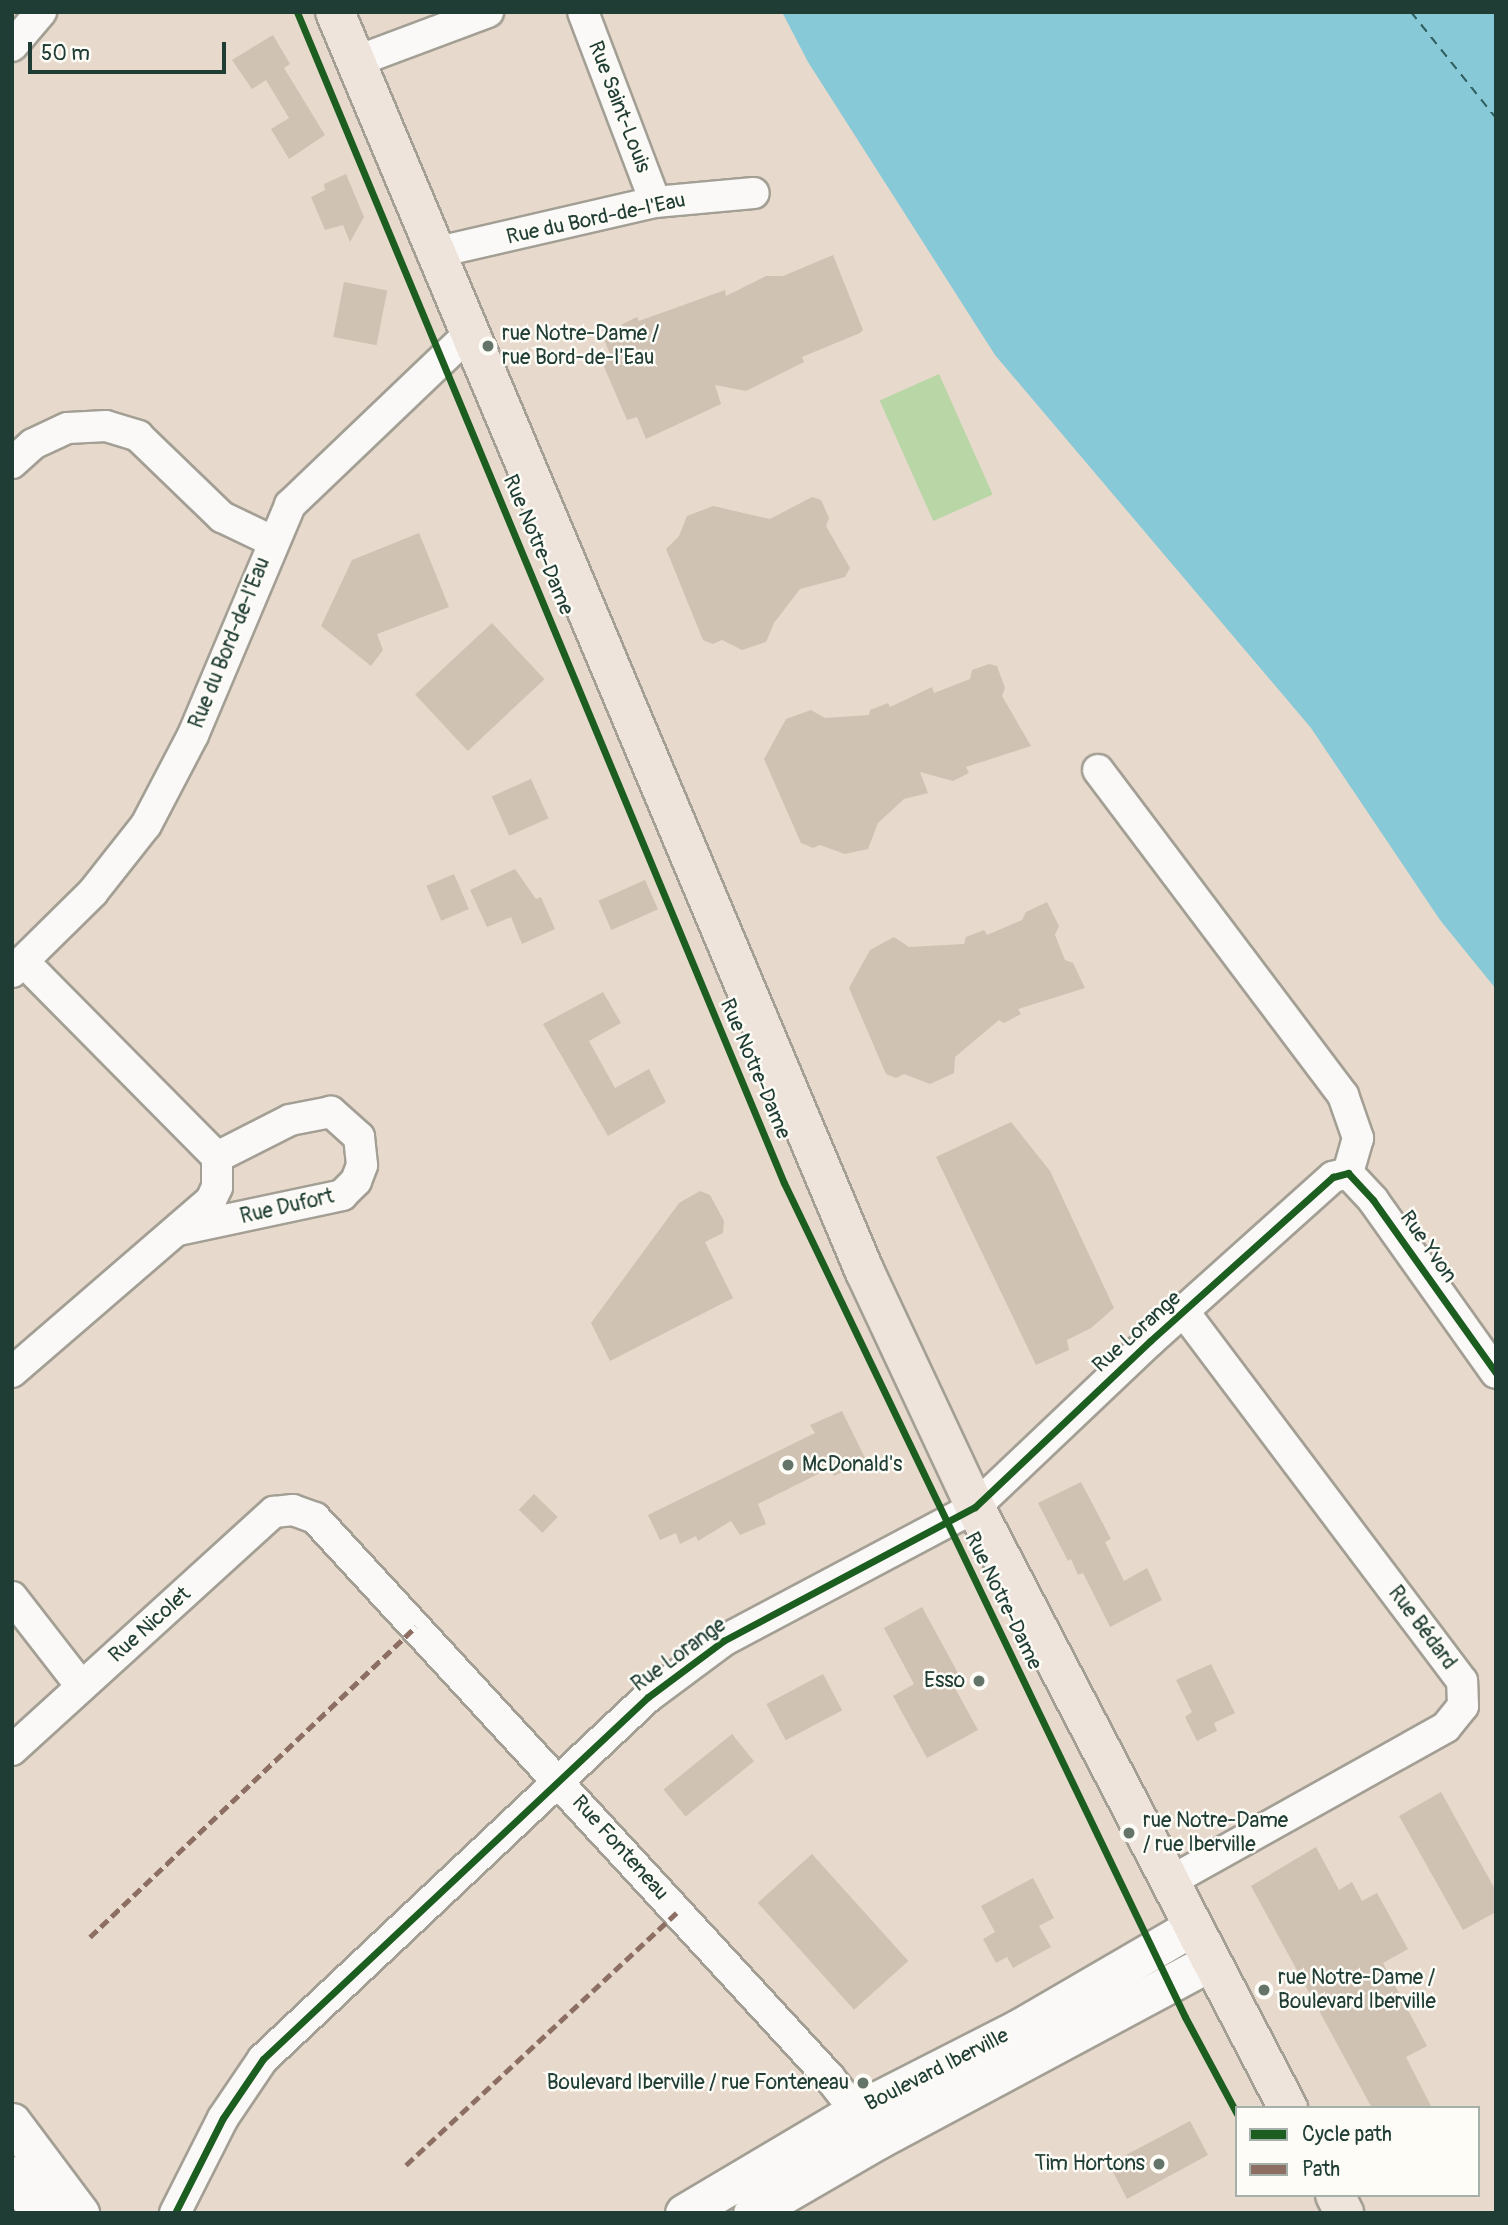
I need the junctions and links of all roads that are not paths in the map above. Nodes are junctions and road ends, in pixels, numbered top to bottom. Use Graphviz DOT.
graph roads {
  1 [pos="41,12"];
  2 [pos="335,12"];
  3 [pos="488,12"];
  4 [pos="583,12"];
  5 [pos="12,46"];
  6 [pos="357,61"];
  7 [pos="754,193"];
  8 [pos="655,202"];
  9 [pos="438,252"];
  10 [pos="470,333"];
  11 [pos="12,464"];
  12 [pos="272,541"];
  13 [pos="1098,769"];
  14 [pos="18,967"];
  15 [pos="217,1157"];
  16 [pos="1348,1173"];
  17 [pos="175,1231"];
  18 [pos="1185,1313"];
  19 [pos="12,1371"];
  20 [pos="1496,1373"];
  21 [pos="975,1507"];
  22 [pos="293,1510"];
  23 [pos="12,1597"];
  24 [pos="81,1686"];
  25 [pos="12,1750"];
  26 [pos="558,1779"];
  27 [pos="1169,1882"];
  28 [pos="1191,1928"];
  29 [pos="1210,1962"];
  30 [pos="1287,2106"];
  31 [pos="856,2111"];
  32 [pos="12,2122"];
  33 [pos="878,2140"];
  34 [pos="12,2175"];
  35 [pos="1336,2197"];
  36 [pos="40,2213"];
  37 [pos="80,2213"];
  38 [pos="175,2213"];
  39 [pos="684,2213"];
  40 [pos="752,2213"];
  41 [pos="1344,2213"];
  1 -- 5 [label="street"];
  2 -- 6 [label="main road, Rue Notre-Dame"];
  3 -- 6 [label="street"];
  4 -- 8 [label="street, Rue Saint-Louis"];
  6 -- 9 [label="main road, Rue Notre-Dame"];
  7 -- 8 [label="street, Rue du Bord-de-l'Eau"];
  8 -- 9 [label="street, Rue du Bord-de-l'Eau"];
  9 -- 10 [label="main road, Rue Notre-Dame"];
  10 -- 12 [label="street, Rue du Bord-de-l'Eau"];
  10 -- 21 [label="main road, Rue Notre-Dame"];
  11 -- 12 [label="street"];
  12 -- 14 [label="street, Rue du Bord-de-l'Eau"];
  13 -- 16 [label="street"];
  14 -- 15 [label="street"];
  15 -- 17 [label="street, Rue Dufort"];
  15 -- 17 [label="street, Rue Dufort"];
  16 -- 18 [label="street, Rue Lorange"];
  16 -- 20 [label="street, Rue Yvon"];
  17 -- 19 [label="street, Rue Dufort"];
  18 -- 21 [label="street, Rue Lorange"];
  18 -- 27 [label="street, Rue Bédard"];
  21 -- 26 [label="street, Rue Lorange"];
  21 -- 27 [label="main road, Rue Notre-Dame"];
  22 -- 24 [label="street, Rue Nicolet"];
  22 -- 26 [label="street, Rue Fonteneau"];
  23 -- 24 [label="street"];
  24 -- 25 [label="street, Rue Nicolet"];
  26 -- 31 [label="street, Rue Fonteneau"];
  26 -- 38 [label="street, Rue Lorange"];
  27 -- 28 [label="main road, Rue Notre-Dame"];
  28 -- 29 [label="main road, Rue Notre-Dame"];
  28 -- 31 [label="street, Boulevard Iberville"];
  29 -- 30 [label="main road, Rue Notre-Dame"];
  29 -- 33 [label="street, Boulevard Iberville"];
  31 -- 33 [label="street, Rue Fonteneau"];
  31 -- 39 [label="street, Boulevard Iberville"];
  32 -- 37 [label="street"];
  33 -- 40 [label="street, Boulevard Iberville"];
  34 -- 36 [label="street"];
  35 -- 41 [label="main road"];
}
